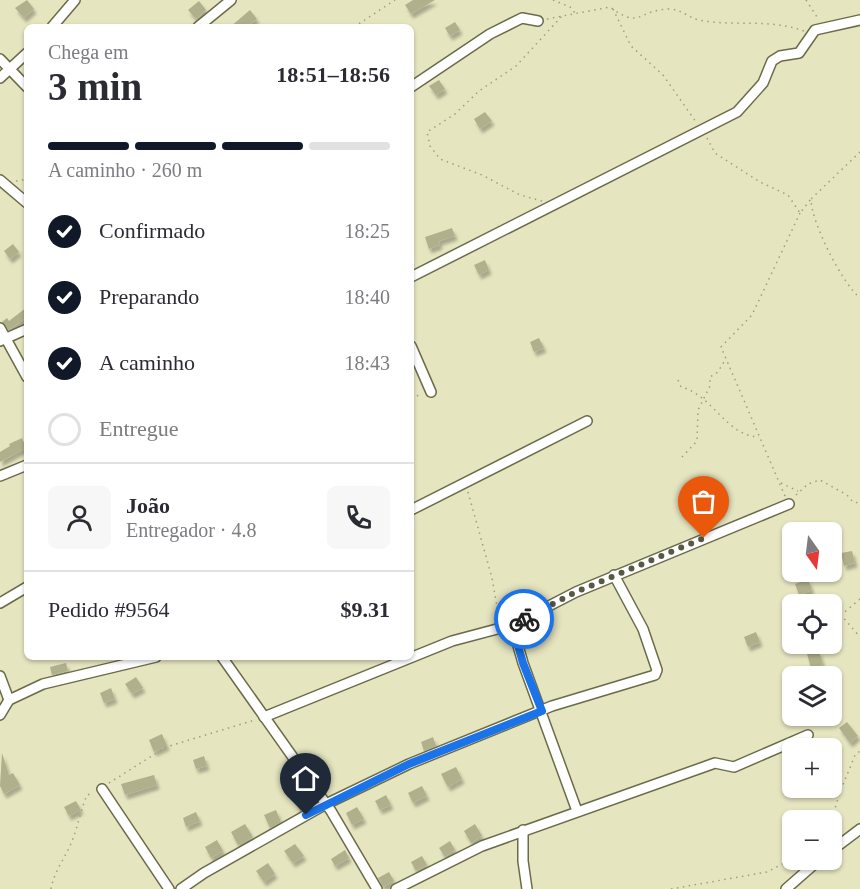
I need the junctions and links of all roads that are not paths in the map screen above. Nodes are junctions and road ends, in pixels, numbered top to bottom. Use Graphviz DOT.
graph roads {
  1 [pos="75,0"];
  2 [pos="227,1"];
  3 [pos="210,16"];
  4 [pos="860,20"];
  5 [pos="538,21"];
  6 [pos="55,24"];
  7 [pos="201,24"];
  8 [pos="214,24"];
  9 [pos="24,56"];
  10 [pos="0,59"];
  11 [pos="9,71"];
  12 [pos="0,78"];
  13 [pos="24,84"];
  14 [pos="414,85"];
  15 [pos="0,180"];
  16 [pos="24,200"];
  17 [pos="414,276"];
  18 [pos="0,328"];
  19 [pos="24,330"];
  20 [pos="3,340"];
  21 [pos="414,353"];
  22 [pos="24,372"];
  23 [pos="431,392"];
  24 [pos="587,421"];
  25 [pos="24,466"];
  26 [pos="0,476"];
  27 [pos="789,504"];
  28 [pos="414,508"];
  29 [pos="614,575"];
  30 [pos="24,589"];
  31 [pos="0,603"];
  32 [pos="512,625"];
  33 [pos="414,656"];
  34 [pos="143,660"];
  35 [pos="224,660"];
  36 [pos="405,660"];
  37 [pos="0,676"];
  38 [pos="9,700"];
  39 [pos="542,711"];
  40 [pos="0,715"];
  41 [pos="264,717"];
  42 [pos="808,735"];
  43 [pos="102,789"];
  44 [pos="326,804"];
  45 [pos="577,811"];
  46 [pos="860,829"];
  47 [pos="523,830"];
  48 [pos="842,843"];
  49 [pos="808,870"];
  50 [pos="169,889"];
  51 [pos="181,889"];
  52 [pos="377,889"];
  53 [pos="396,889"];
  54 [pos="527,889"];
  55 [pos="786,889"];
  1 -- 6 [label="street"];
  2 -- 3 [label="street"];
  3 -- 7 [label="street"];
  3 -- 8 [label="street"];
  4 -- 17 [label="street"];
  5 -- 14 [label="street"];
  9 -- 11 [label="street"];
  10 -- 11 [label="street"];
  11 -- 12 [label="street"];
  11 -- 13 [label="street"];
  15 -- 16 [label="street"];
  18 -- 20 [label="street"];
  19 -- 20 [label="street"];
  20 -- 22 [label="street"];
  21 -- 23 [label="street"];
  24 -- 28 [label="street"];
  25 -- 26 [label="street"];
  27 -- 29 [label="street"];
  29 -- 32 [label="street"];
  29 -- 39 [label="street"];
  30 -- 31 [label="street"];
  32 -- 33 [label="street"];
  32 -- 39 [label="street"];
  34 -- 38 [label="street"];
  35 -- 41 [label="street"];
  36 -- 41 [label="street"];
  37 -- 38 [label="street"];
  38 -- 40 [label="street"];
  39 -- 44 [label="street"];
  39 -- 45 [label="street"];
  41 -- 44 [label="street"];
  42 -- 45 [label="street"];
  43 -- 50 [label="street"];
  44 -- 51 [label="street"];
  44 -- 52 [label="street"];
  45 -- 47 [label="street"];
  46 -- 48 [label="street"];
  47 -- 53 [label="street"];
  47 -- 54 [label="street"];
  49 -- 55 [label="street"];
}
